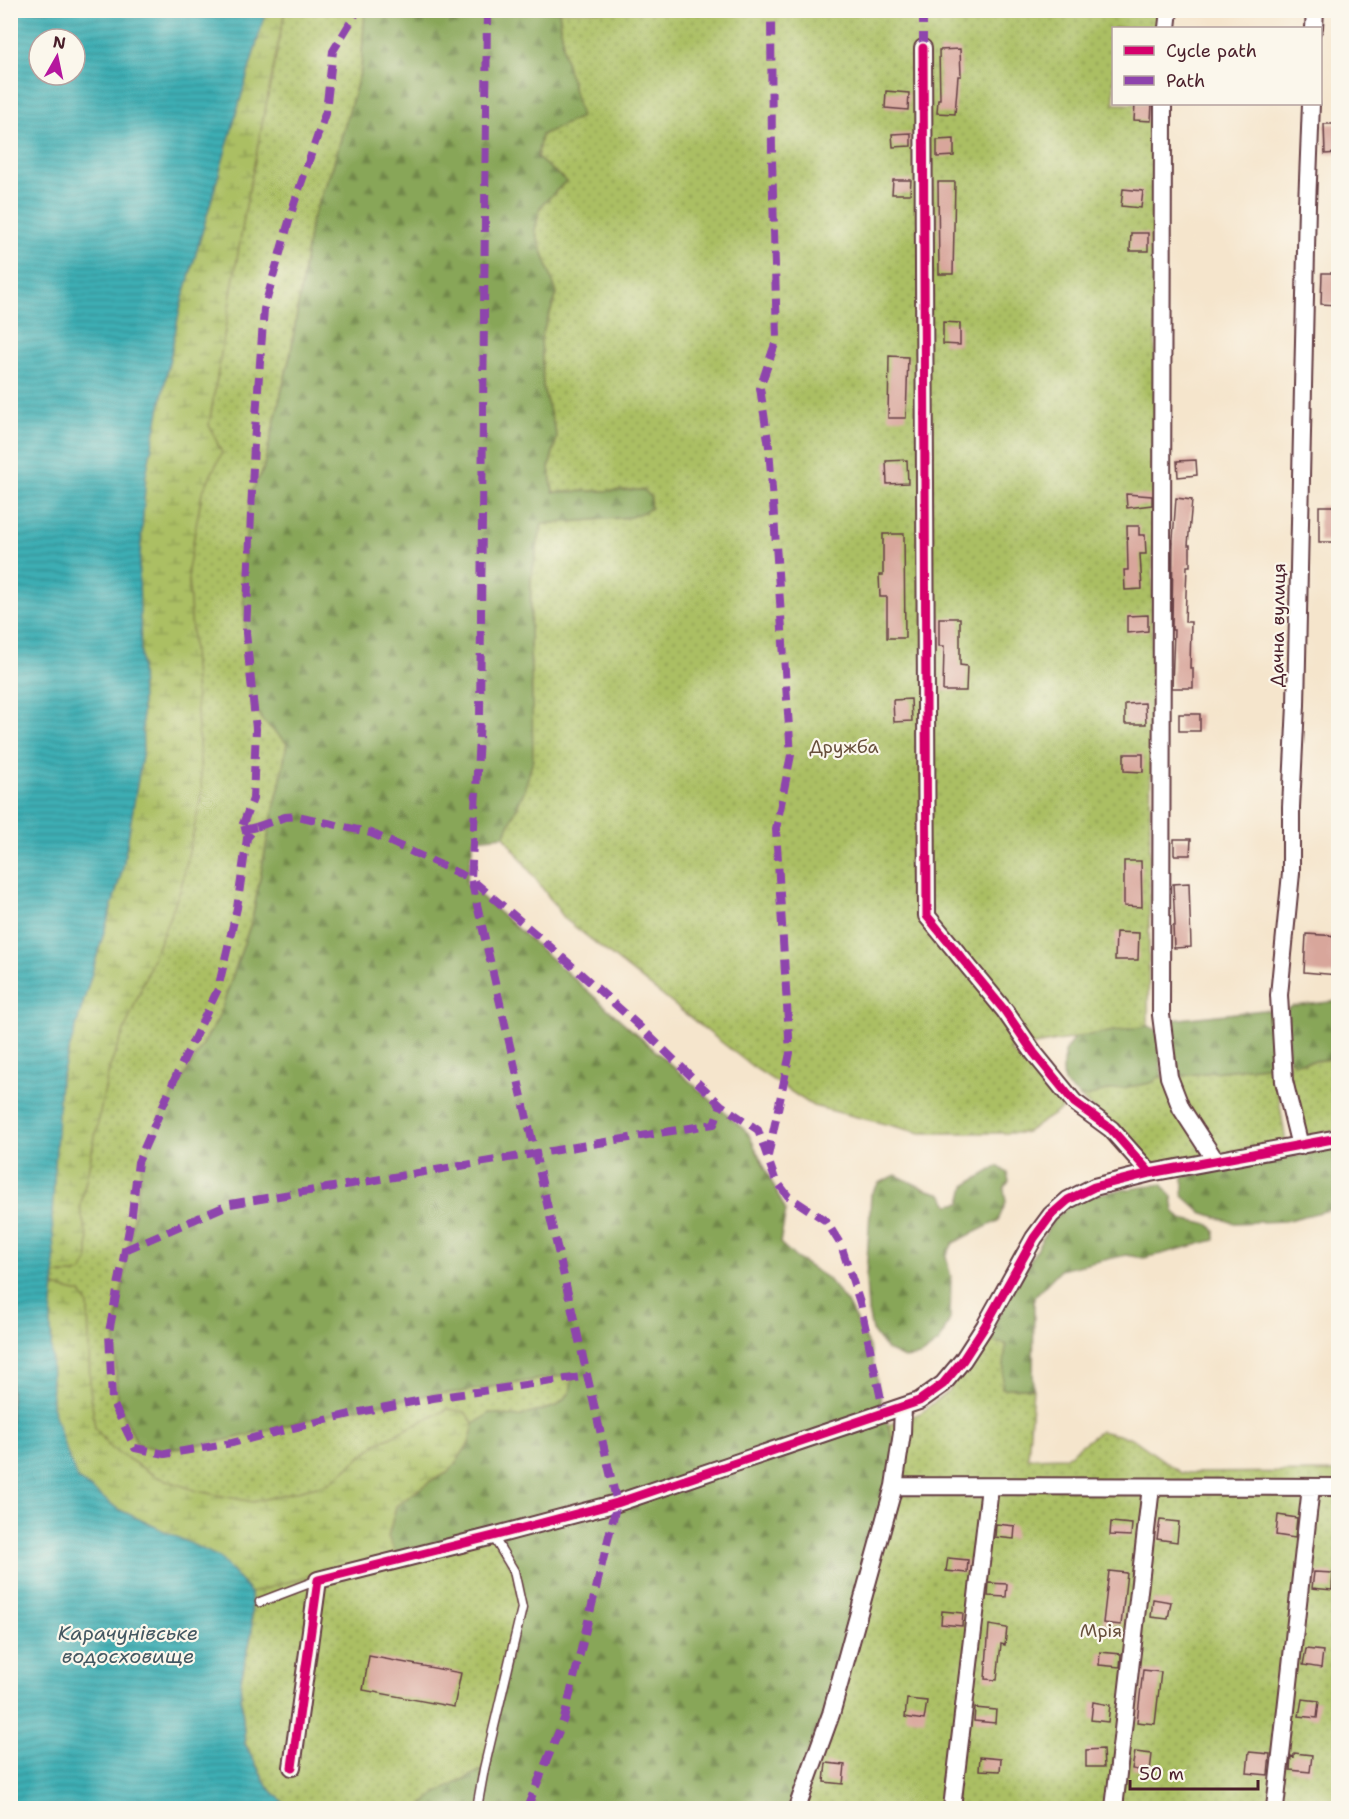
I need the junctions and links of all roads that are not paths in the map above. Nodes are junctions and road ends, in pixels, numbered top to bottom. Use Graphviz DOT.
graph roads {
  1 [pos="1169,10"];
  2 [pos="1315,10"];
  3 [pos="1167,27"];
  4 [pos="1314,27"];
  5 [pos="924,48"];
  6 [pos="1163,105"];
  7 [pos="1311,105"];
  8 [pos="1338,1138"];
  9 [pos="1300,1146"];
  10 [pos="1215,1160"];
  11 [pos="1150,1173"];
  12 [pos="903,1407"];
  13 [pos="894,1486"];
  14 [pos="990,1486"];
  15 [pos="1151,1487"];
  16 [pos="1311,1487"];
  17 [pos="1338,1487"];
  18 [pos="493,1536"];
  19 [pos="318,1580"];
  20 [pos="260,1602"];
  21 [pos="292,1767"];
  22 [pos="477,1809"];
  23 [pos="797,1809"];
  24 [pos="952,1809"];
  25 [pos="1114,1809"];
  26 [pos="1275,1809"];
  1 -- 3 [label="street"];
  2 -- 4 [label="street"];
  5 -- 11 [label="street"];
  6 -- 10 [label="street"];
  7 -- 9 [label="street, Дачна вулиця"];
  8 -- 9 [label="street"];
  9 -- 10 [label="street"];
  10 -- 11 [label="street"];
  11 -- 12 [label="street"];
  12 -- 13 [label="street"];
  12 -- 18 [label="street"];
  13 -- 14 [label="street"];
  13 -- 23 [label="street"];
  14 -- 15 [label="street"];
  14 -- 24 [label="street"];
  15 -- 16 [label="street"];
  15 -- 25 [label="street"];
  16 -- 17 [label="street"];
  16 -- 26 [label="street"];
  18 -- 19 [label="street"];
  18 -- 22 [label="lane"];
  19 -- 20 [label="lane"];
  19 -- 21 [label="street"];
}
